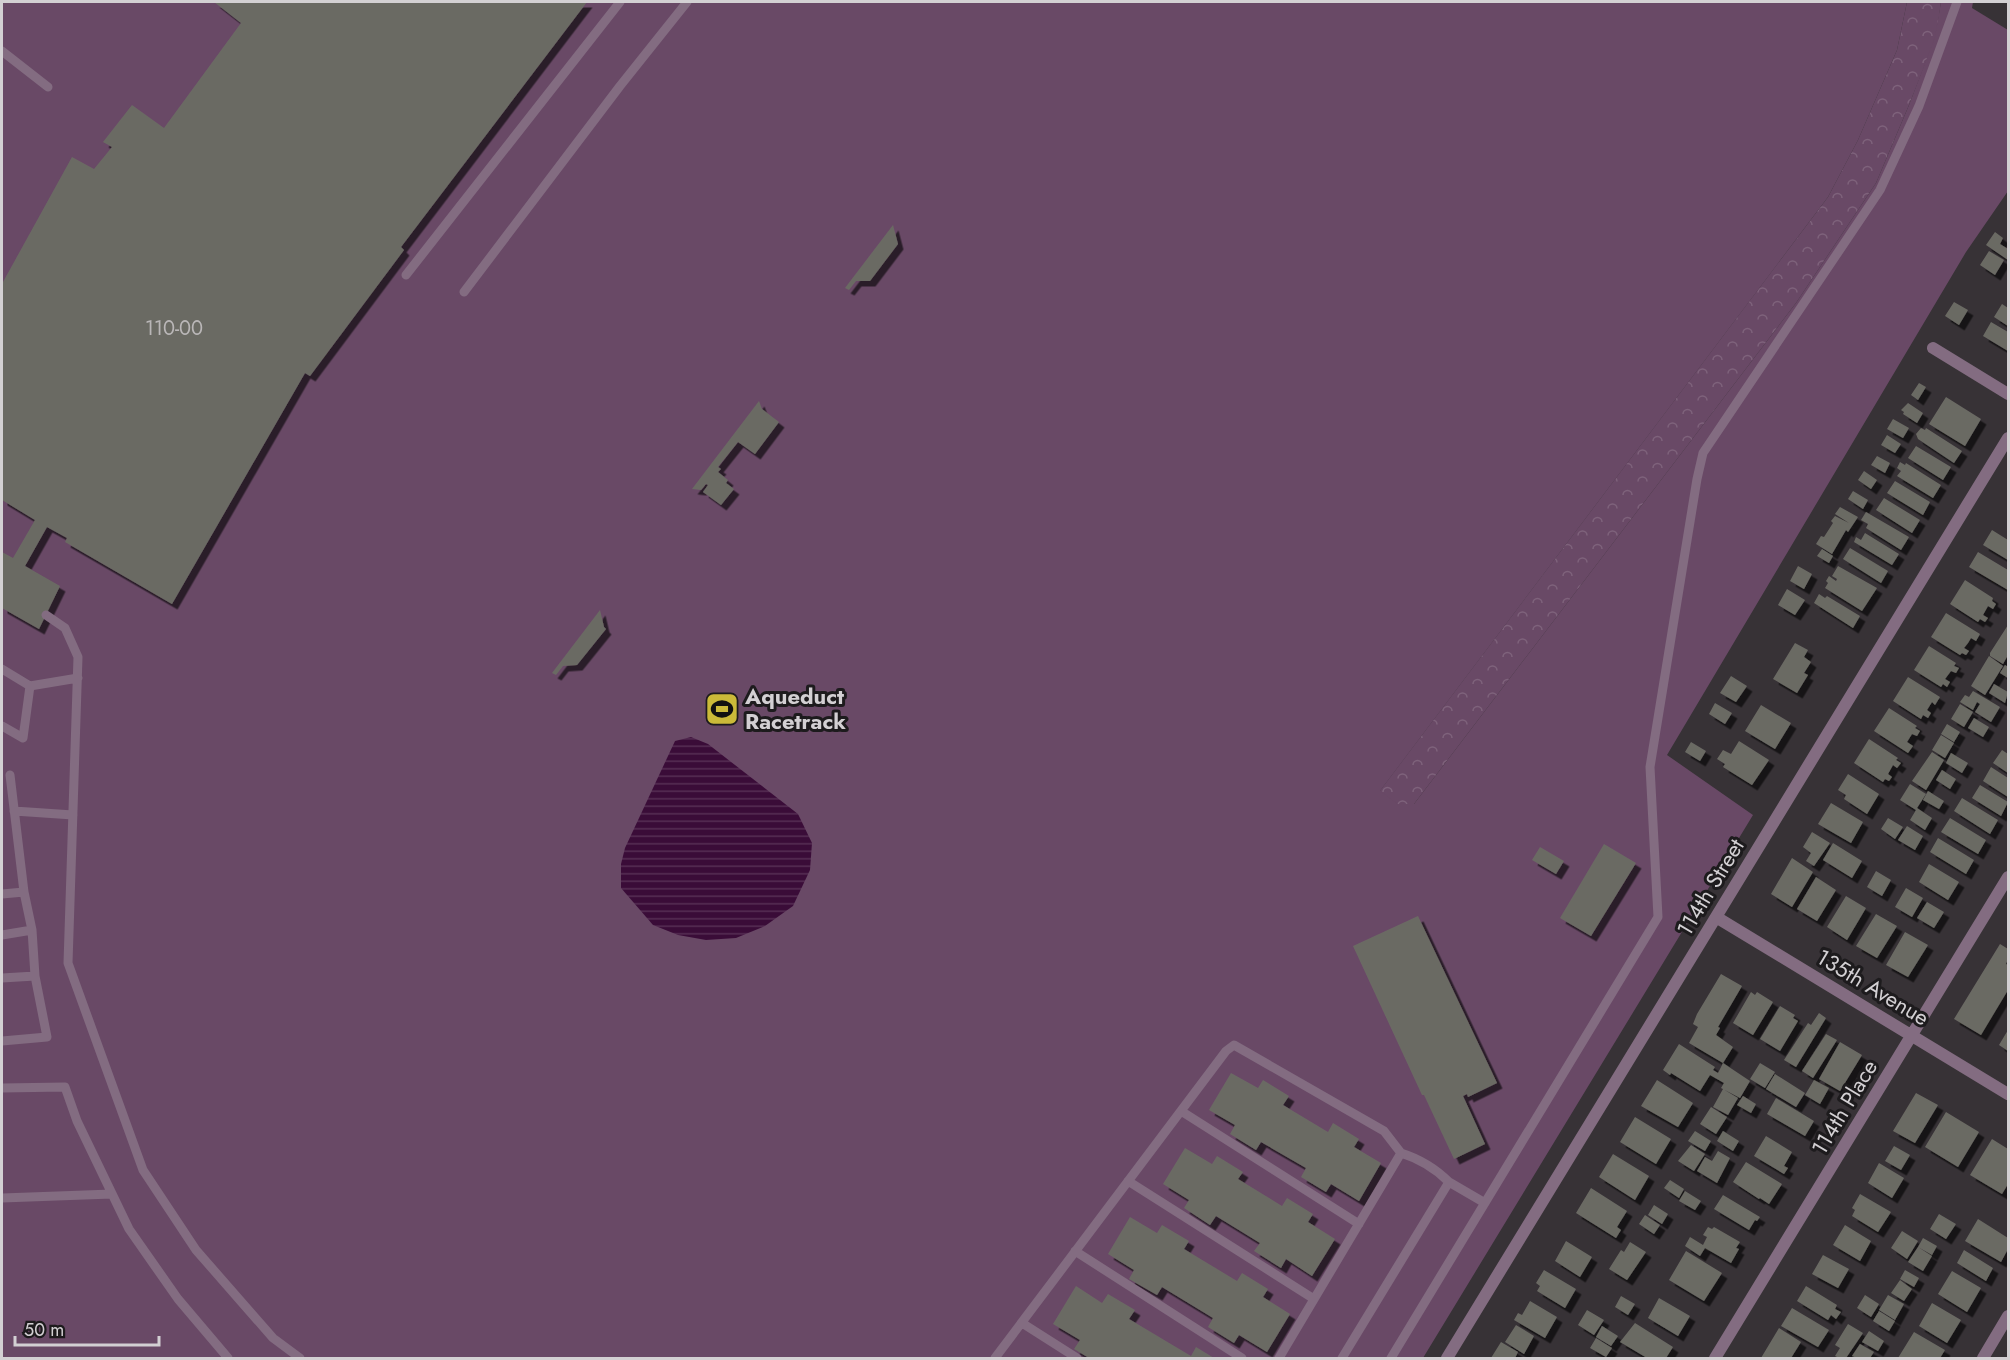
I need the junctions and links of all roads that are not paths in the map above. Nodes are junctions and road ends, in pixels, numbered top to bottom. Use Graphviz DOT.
graph roads {
  1 [pos="620,2"];
  2 [pos="687,2"];
  3 [pos="1957,2"];
  4 [pos="3,55"];
  5 [pos="48,87"];
  6 [pos="406,275"];
  7 [pos="464,292"];
  8 [pos="1934,348"];
  9 [pos="2008,394"];
  10 [pos="2008,438"];
  11 [pos="46,615"];
  12 [pos="2,669"];
  13 [pos="78,678"];
  14 [pos="30,686"];
  15 [pos="2,726"];
  16 [pos="10,775"];
  17 [pos="14,811"];
  18 [pos="73,815"];
  19 [pos="2008,877"];
  20 [pos="24,892"];
  21 [pos="2,894"];
  22 [pos="1716,917"];
  23 [pos="32,930"];
  24 [pos="2,935"];
  25 [pos="35,975"];
  26 [pos="2,978"];
  27 [pos="1912,1035"];
  28 [pos="2,1041"];
  29 [pos="2,1088"];
  30 [pos="2008,1094"];
  31 [pos="1180,1111"];
  32 [pos="1401,1153"];
  33 [pos="1128,1181"];
  34 [pos="1449,1182"];
  35 [pos="112,1194"];
  36 [pos="2,1198"];
  37 [pos="1485,1203"];
  38 [pos="1359,1224"];
  39 [pos="1075,1251"];
  40 [pos="1314,1299"];
  41 [pos="2008,1316"];
  42 [pos="1022,1323"];
  43 [pos="228,1359"];
  44 [pos="300,1359"];
  45 [pos="995,1359"];
  46 [pos="1077,1359"];
  47 [pos="1242,1359"];
  48 [pos="1279,1359"];
  49 [pos="1342,1359"];
  50 [pos="1391,1359"];
  51 [pos="1447,1359"];
  52 [pos="1715,1359"];
  53 [pos="1983,1359"];
  1 -- 6 [label="lane"];
  2 -- 7 [label="lane"];
  3 -- 37 [label="lane"];
  4 -- 5 [label="lane"];
  8 -- 9 [label="street"];
  10 -- 22 [label="street, 114th Street"];
  11 -- 13 [label="lane"];
  12 -- 14 [label="lane"];
  13 -- 14 [label="lane"];
  13 -- 18 [label="lane"];
  14 -- 15 [label="lane"];
  16 -- 17 [label="lane"];
  17 -- 18 [label="lane"];
  17 -- 20 [label="lane"];
  18 -- 44 [label="lane"];
  19 -- 27 [label="street, 114th Place"];
  20 -- 21 [label="lane"];
  20 -- 23 [label="lane"];
  22 -- 27 [label="street, 135th Avenue"];
  22 -- 51 [label="street, 114th Street"];
  23 -- 24 [label="lane"];
  23 -- 25 [label="lane"];
  25 -- 26 [label="lane"];
  25 -- 28 [label="lane"];
  27 -- 30 [label="street, 135th Avenue"];
  27 -- 52 [label="street, 114th Place"];
  29 -- 35 [label="lane"];
  31 -- 32 [label="lane"];
  31 -- 33 [label="lane"];
  31 -- 38 [label="lane"];
  32 -- 34 [label="lane"];
  32 -- 38 [label="lane"];
  33 -- 39 [label="lane"];
  33 -- 40 [label="lane"];
  34 -- 37 [label="lane"];
  34 -- 49 [label="lane"];
  35 -- 36 [label="lane"];
  35 -- 43 [label="lane"];
  37 -- 50 [label="lane"];
  38 -- 40 [label="lane"];
  39 -- 42 [label="lane"];
  39 -- 47 [label="lane"];
  40 -- 48 [label="lane"];
  41 -- 53 [label="street"];
  42 -- 45 [label="lane"];
  42 -- 46 [label="lane"];
}
